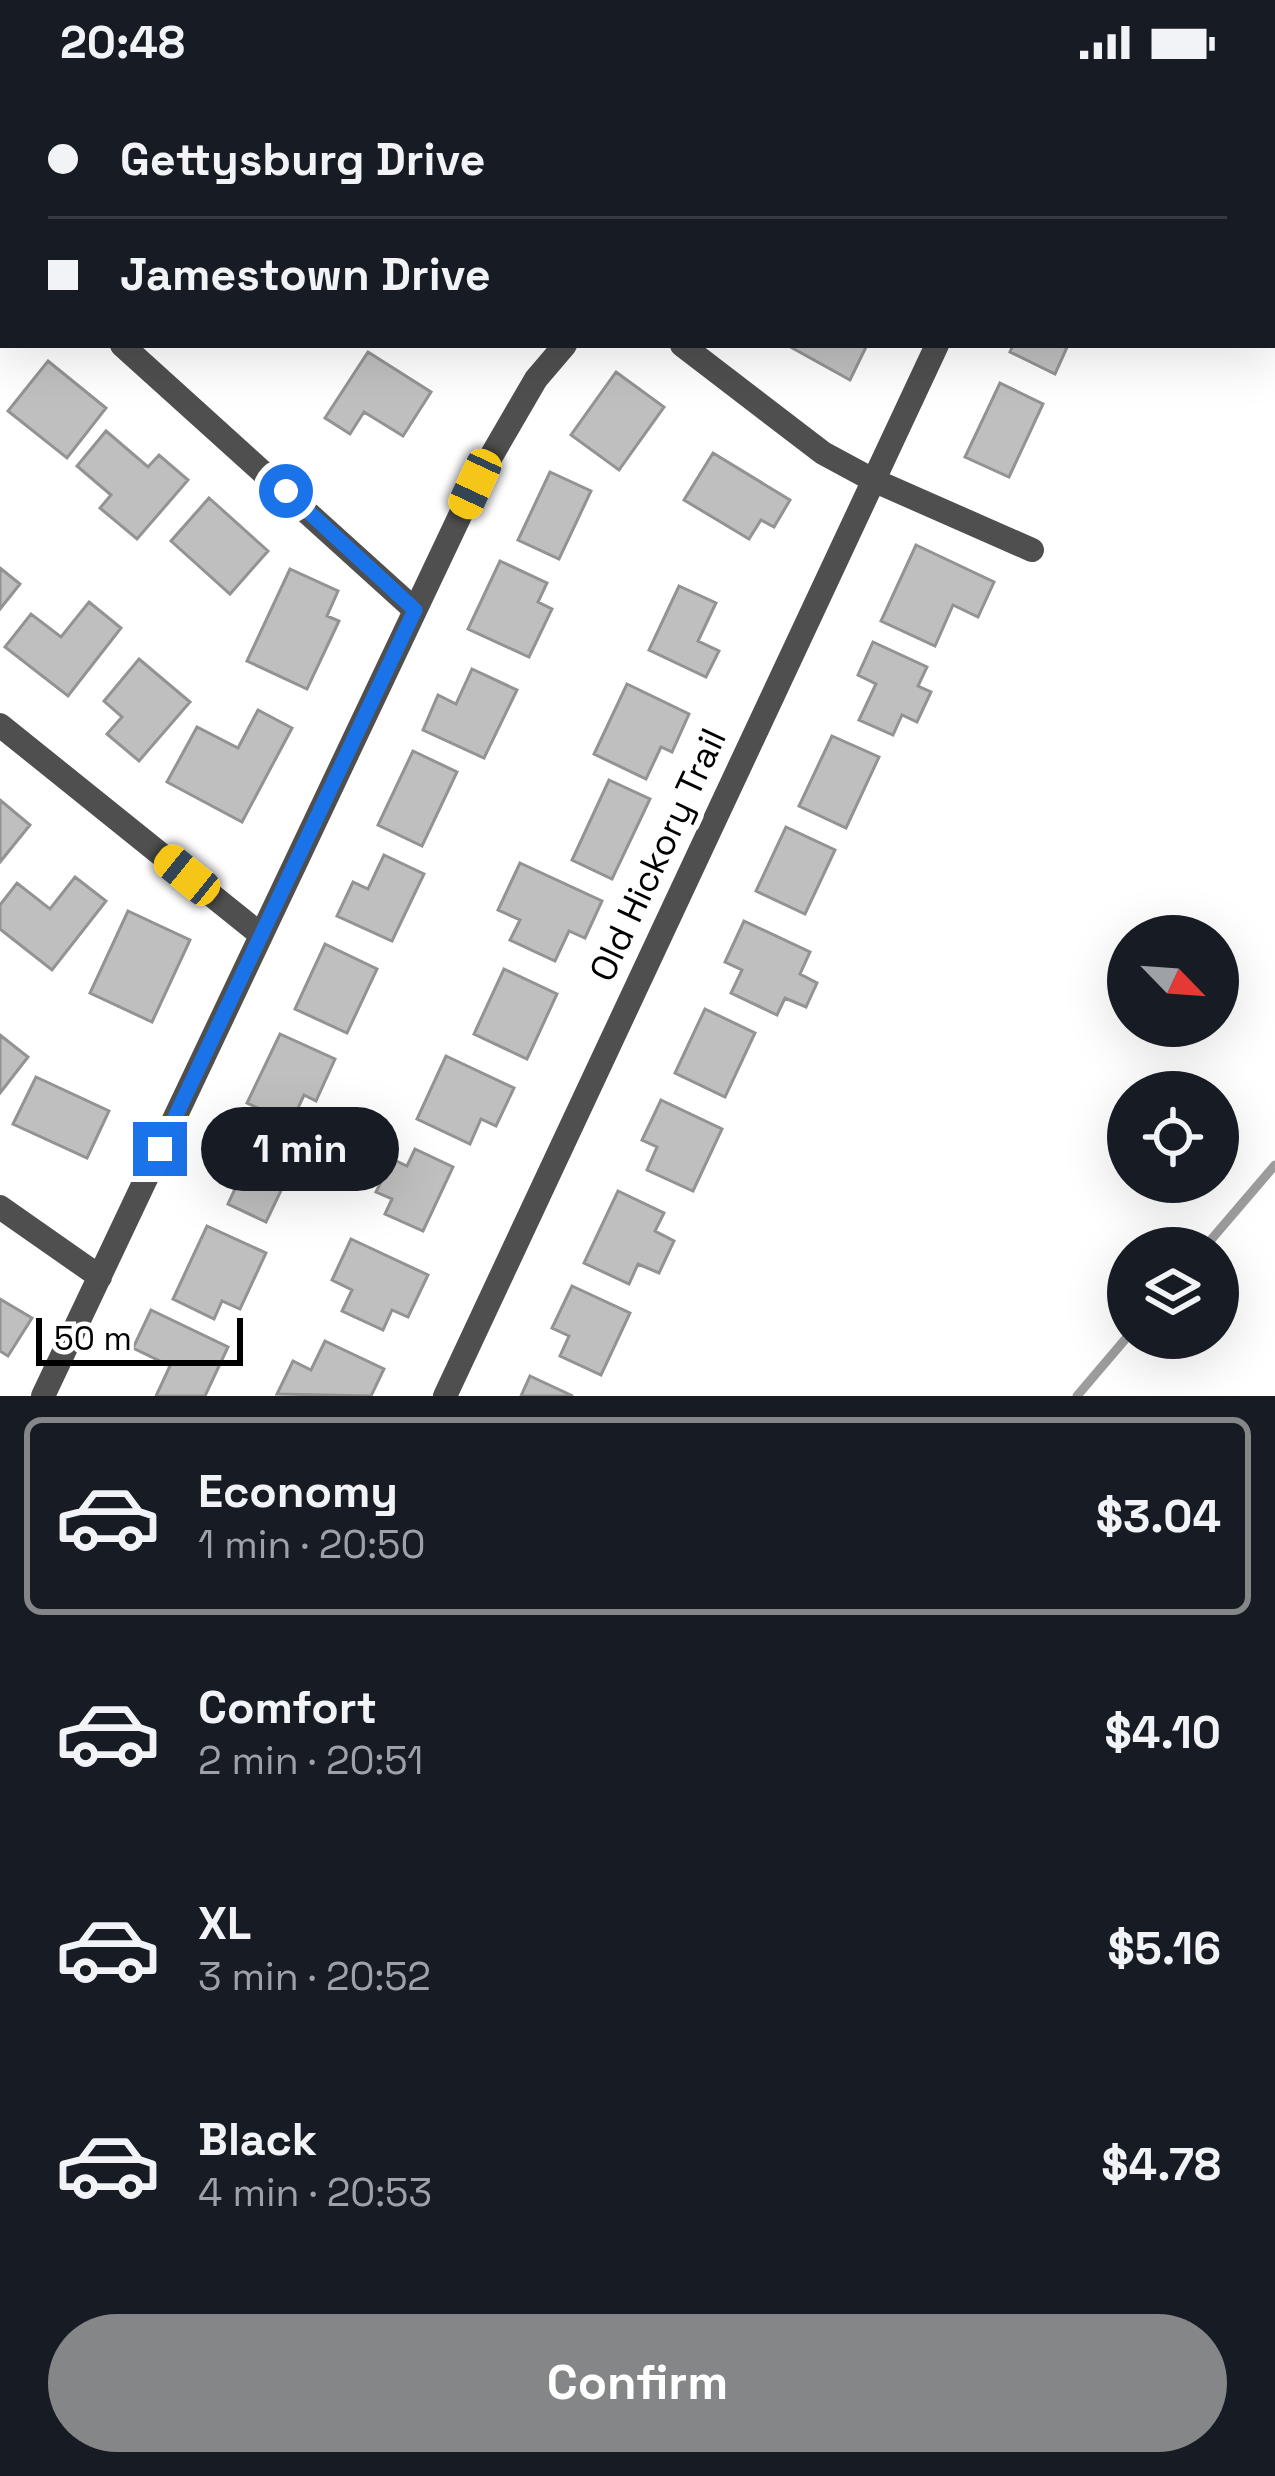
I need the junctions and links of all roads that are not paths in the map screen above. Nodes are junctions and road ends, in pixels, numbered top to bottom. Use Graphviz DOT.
graph roads {
  1 [pos="125,348"];
  2 [pos="562,348"];
  3 [pos="686,348"];
  4 [pos="937,348"];
  5 [pos="873,481"];
  6 [pos="1032,550"];
  7 [pos="415,610"];
  8 [pos="0,725"];
  9 [pos="261,935"];
  10 [pos="0,1208"];
  11 [pos="100,1277"];
  12 [pos="44,1396"];
  13 [pos="445,1396"];
  1 -- 7 [label="street"];
  2 -- 7 [label="street"];
  3 -- 5 [label="street"];
  4 -- 5 [label="street, Old Hickory Trail"];
  5 -- 6 [label="street"];
  5 -- 13 [label="street, Old Hickory Trail"];
  7 -- 9 [label="street"];
  8 -- 9 [label="street"];
  9 -- 11 [label="street"];
  10 -- 11 [label="street"];
  11 -- 12 [label="street"];
}
